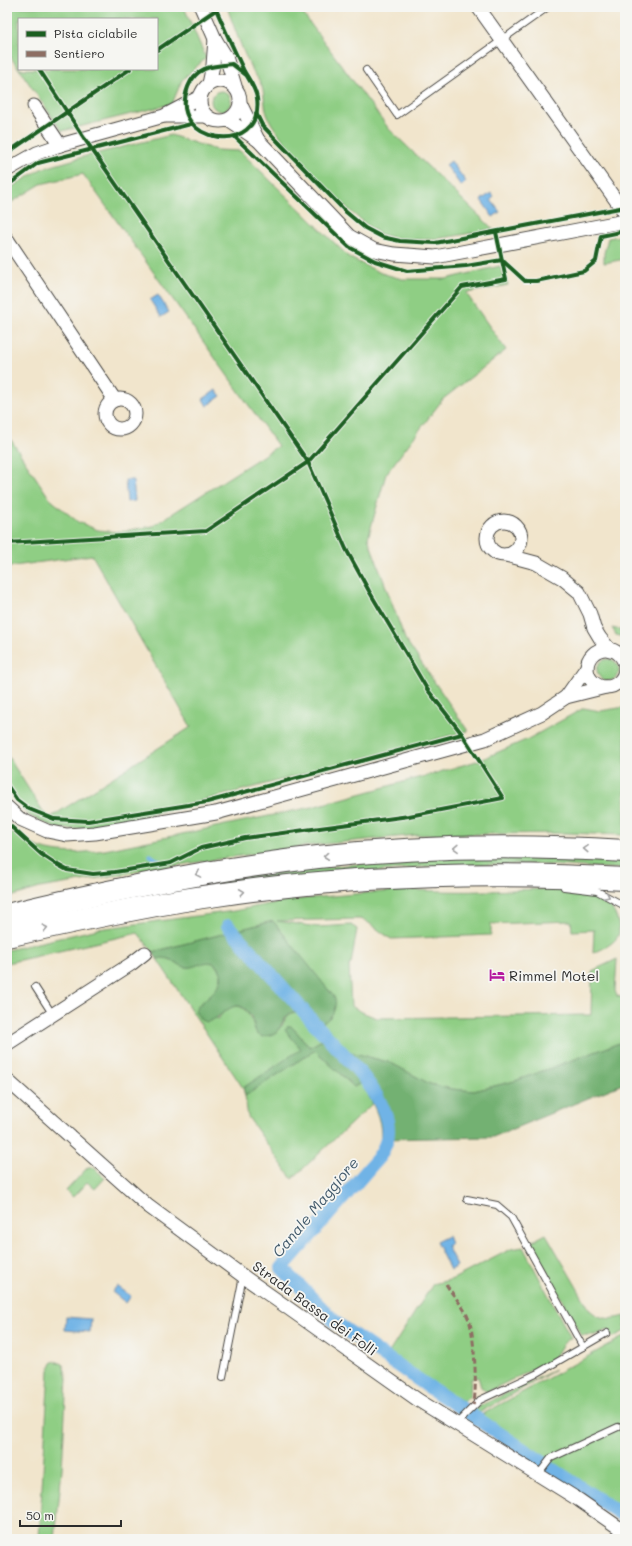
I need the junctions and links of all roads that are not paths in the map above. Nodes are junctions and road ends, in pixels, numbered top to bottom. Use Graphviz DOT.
graph roads {
  1 [pos="201,7"];
  2 [pos="478,7"];
  3 [pos="548,7"];
  4 [pos="215,39"];
  5 [pos="502,41"];
  6 [pos="366,70"];
  7 [pos="209,84"];
  8 [pos="235,86"];
  9 [pos="200,97"];
  10 [pos="240,105"];
  11 [pos="34,106"];
  12 [pos="164,116"];
  13 [pos="206,116"];
  14 [pos="228,120"];
  15 [pos="258,140"];
  16 [pos="60,145"];
  17 [pos="7,170"];
  18 [pos="625,213"];
  19 [pos="625,221"];
  20 [pos="7,239"];
  21 [pos="115,400"];
  22 [pos="521,541"];
  23 [pos="506,555"];
  24 [pos="536,563"];
  25 [pos="594,628"];
  26 [pos="617,651"];
  27 [pos="588,662"];
  28 [pos="624,673"];
  29 [pos="606,687"];
  30 [pos="566,697"];
  31 [pos="7,807"];
  32 [pos="625,851"];
  33 [pos="625,879"];
  34 [pos="359,880"];
  35 [pos="432,884"];
  36 [pos="558,887"];
  37 [pos="625,906"];
  38 [pos="7,915"];
  39 [pos="7,936"];
  40 [pos="145,953"];
  41 [pos="35,986"];
  42 [pos="53,1014"];
  43 [pos="7,1044"];
  44 [pos="9,1085"];
  45 [pos="467,1199"];
  46 [pos="243,1276"];
  47 [pos="607,1333"];
  48 [pos="583,1347"];
  49 [pos="223,1377"];
  50 [pos="460,1420"];
  51 [pos="618,1427"];
  52 [pos="540,1472"];
  53 [pos="625,1532"];
  1 -- 4 [label="street"];
  2 -- 5 [label="street"];
  3 -- 5 [label="lane"];
  4 -- 7 [label="street"];
  4 -- 8 [label="street"];
  5 -- 6 [label="lane"];
  5 -- 18 [label="street"];
  7 -- 8 [label="street"];
  7 -- 9 [label="street"];
  8 -- 10 [label="street"];
  9 -- 12 [label="street"];
  9 -- 13 [label="street"];
  10 -- 14 [label="street"];
  10 -- 15 [label="street"];
  11 -- 16 [label="street"];
  12 -- 13 [label="street"];
  12 -- 16 [label="street"];
  13 -- 14 [label="street"];
  14 -- 15 [label="street"];
  15 -- 19 [label="street"];
  16 -- 17 [label="street"];
  20 -- 21 [label="street"];
  22 -- 23 [label="street"];
  22 -- 23 [label="street"];
  22 -- 24 [label="street"];
  23 -- 24 [label="street"];
  24 -- 25 [label="street"];
  25 -- 26 [label="street"];
  25 -- 27 [label="street"];
  26 -- 27 [label="street"];
  26 -- 28 [label="street"];
  27 -- 29 [label="street"];
  27 -- 30 [label="street"];
  28 -- 29 [label="street"];
  29 -- 30 [label="street"];
  30 -- 31 [label="street"];
  32 -- 38 [label="highway, one-way"];
  33 -- 34 [label="highway"];
  34 -- 35 [label="lane"];
  39 -- 34 [label="highway, one-way"];
  36 -- 37 [label="lane, one-way"];
  40 -- 42 [label="street"];
  41 -- 42 [label="lane"];
  42 -- 43 [label="street"];
  44 -- 46 [label="street, Strada Bassa dei Folli"];
  45 -- 48 [label="lane"];
  46 -- 49 [label="lane"];
  46 -- 50 [label="street, Strada Bassa dei Folli"];
  47 -- 48 [label="lane"];
  48 -- 50 [label="lane"];
  50 -- 52 [label="street, Strada Bassa dei Folli"];
  51 -- 52 [label="lane"];
  52 -- 53 [label="street, Strada Bassa dei Folli"];
}
